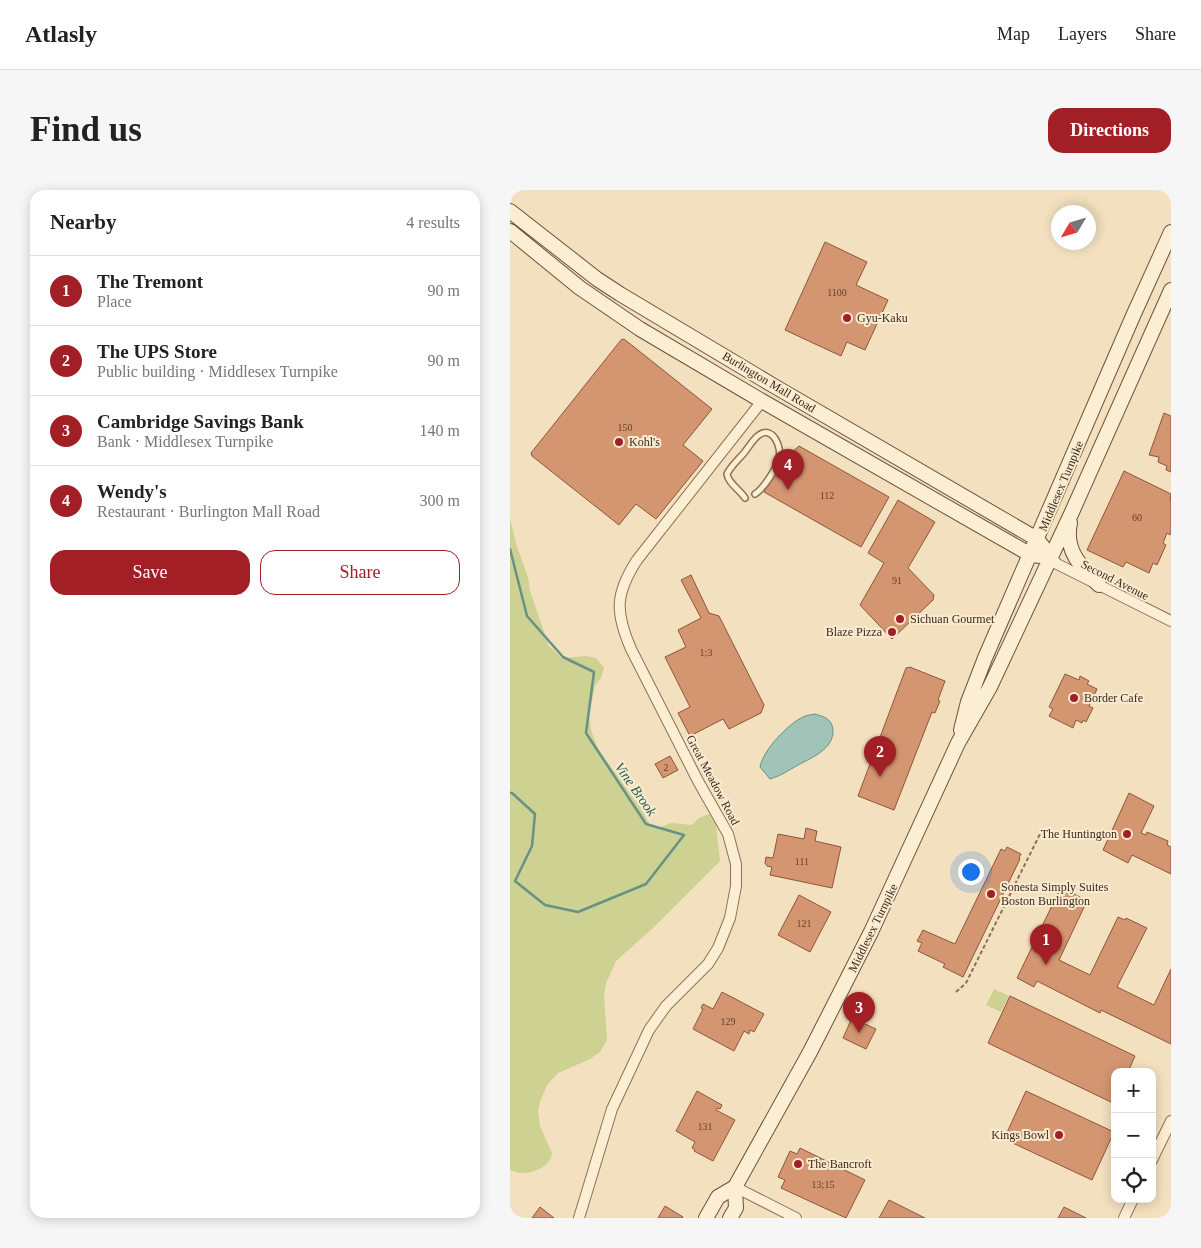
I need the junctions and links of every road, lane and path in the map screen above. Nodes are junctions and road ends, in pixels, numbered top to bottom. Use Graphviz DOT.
graph roads {
  1 [pos="510,211"];
  2 [pos="510,231"];
  3 [pos="1171,232"];
  4 [pos="1171,290"];
  5 [pos="774,386"];
  6 [pos="762,401"];
  7 [pos="756,494"];
  8 [pos="744,498"];
  9 [pos="1072,512"];
  10 [pos="1037,539"];
  11 [pos="1030,554"];
  12 [pos="1051,557"];
  13 [pos="1099,585"];
  14 [pos="1171,621"];
  15 [pos="958,743"];
  16 [pos="1042,830"];
  17 [pos="956,992"];
  18 [pos="1171,1121"];
  19 [pos="1153,1158"];
  20 [pos="735,1187"];
  21 [pos="1131,1203"];
  22 [pos="579,1218"];
  23 [pos="706,1218"];
  24 [pos="730,1218"];
  25 [pos="796,1218"];
  26 [pos="1124,1218"];
  1 -- 5 [label="main road, Burlington Mall Road"];
  2 -- 6 [label="main road, Burlington Mall Road"];
  3 -- 10 [label="main road, Middlesex Turnpike"];
  4 -- 9 [label="main road, Middlesex Turnpike"];
  5 -- 6 [label="main road"];
  5 -- 10 [label="main road, Burlington Mall Road"];
  6 -- 11 [label="main road, Burlington Mall Road"];
  6 -- 22 [label="street, Great Meadow Road"];
  7 -- 8 [label="lane"];
  9 -- 12 [label="main road, Middlesex Turnpike"];
  9 -- 13 [label="main road"];
  10 -- 11 [label="main road, Middlesex Turnpike"];
  10 -- 12 [label="main road"];
  11 -- 12 [label="main road"];
  11 -- 15 [label="main road, Middlesex Turnpike"];
  12 -- 13 [label="street, Second Avenue"];
  12 -- 15 [label="main road, Middlesex Turnpike"];
  13 -- 14 [label="street, Second Avenue"];
  15 -- 20 [label="main road, Middlesex Turnpike"];
  16 -- 17 [label="path"];
  18 -- 19 [label="street"];
  20 -- 23 [label="main road, Middlesex Turnpike"];
  20 -- 24 [label="main road, Middlesex Turnpike"];
  20 -- 25 [label="street"];
  21 -- 26 [label="street"];
}
